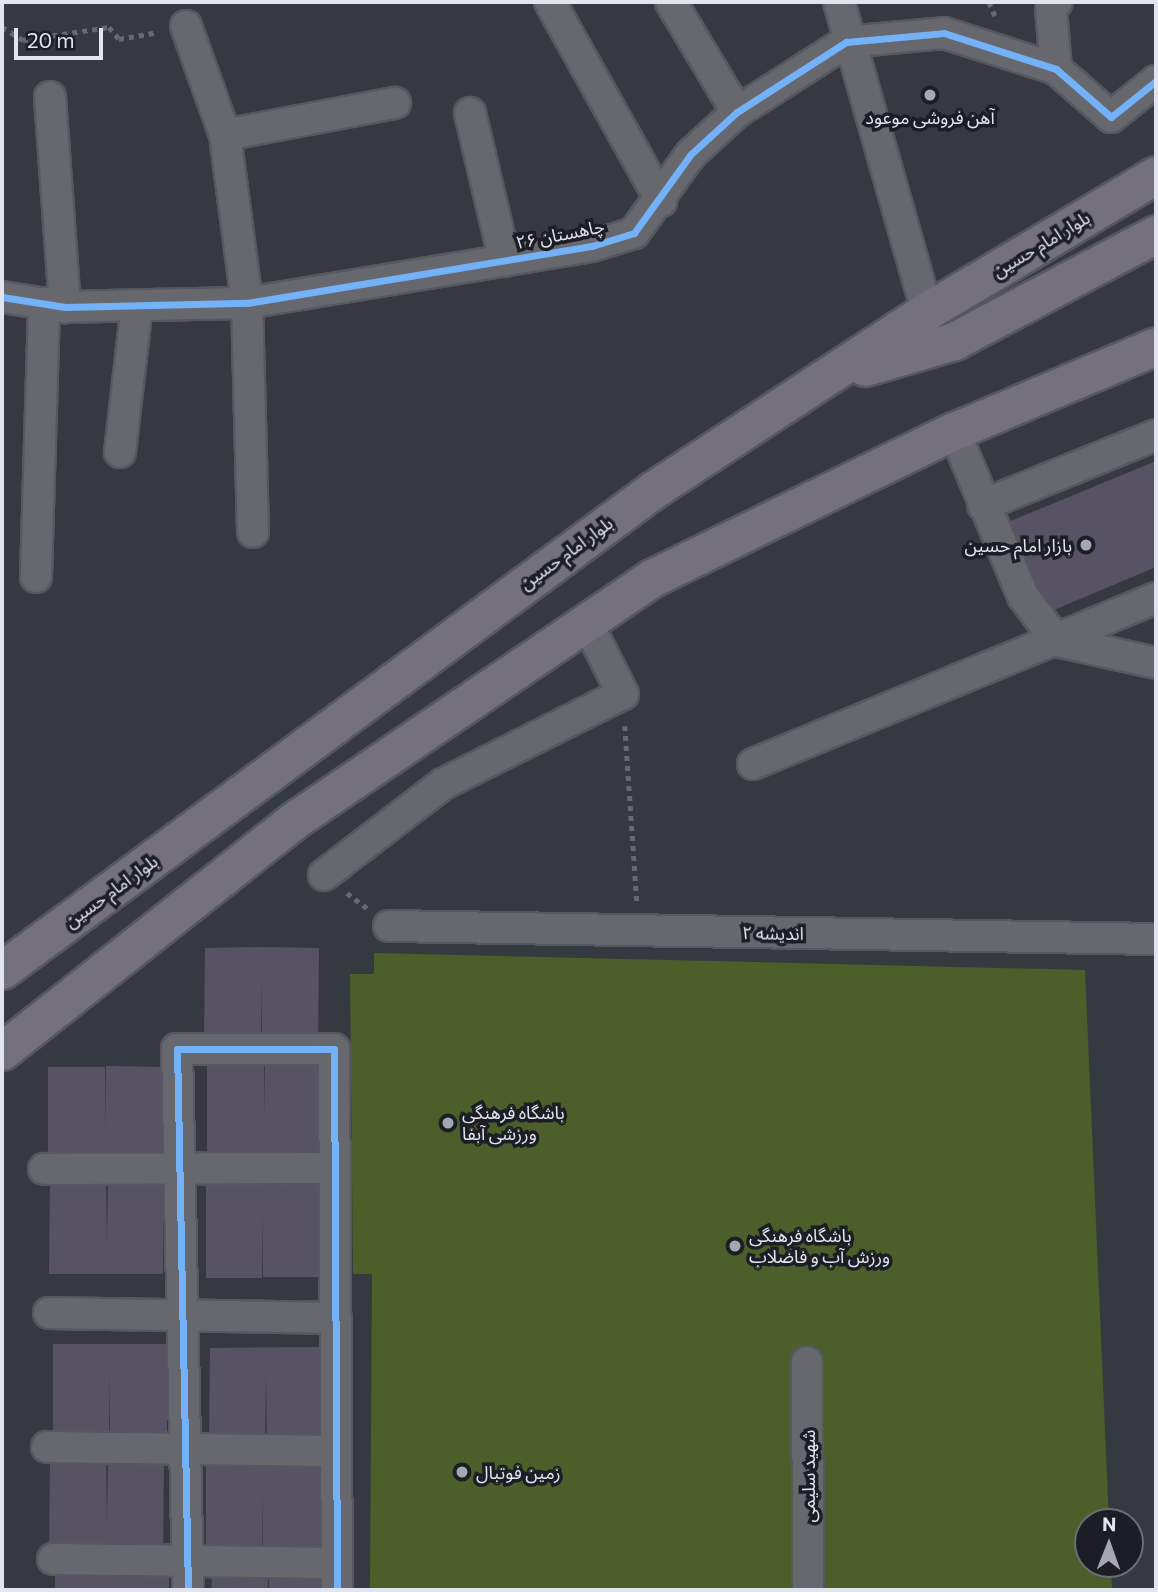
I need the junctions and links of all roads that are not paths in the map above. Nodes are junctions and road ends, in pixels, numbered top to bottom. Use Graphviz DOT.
graph roads {
  1 [pos="550,2"];
  2 [pos="671,2"];
  3 [pos="839,2"];
  4 [pos="1057,2"];
  5 [pos="186,26"];
  6 [pos="846,42"];
  7 [pos="1056,69"];
  8 [pos="1156,81"];
  9 [pos="50,97"];
  10 [pos="395,103"];
  11 [pos="737,112"];
  12 [pos="470,113"];
  13 [pos="225,135"];
  14 [pos="1156,175"];
  15 [pos="661,201"];
  16 [pos="1156,234"];
  17 [pos="505,261"];
  18 [pos="2,297"];
  19 [pos="247,303"];
  20 [pos="55,305"];
  21 [pos="137,306"];
  22 [pos="927,311"];
  23 [pos="1156,346"];
  24 [pos="832,377"];
  25 [pos="954,431"];
  26 [pos="1156,435"];
  27 [pos="120,452"];
  28 [pos="984,505"];
  29 [pos="253,532"];
  30 [pos="36,577"];
  31 [pos="1156,598"];
  32 [pos="587,623"];
  33 [pos="1058,641"];
  34 [pos="1156,663"];
  35 [pos="752,764"];
  36 [pos="324,875"];
  37 [pos="389,926"];
  38 [pos="1156,939"];
  39 [pos="2,970"];
  40 [pos="2,1051"];
  41 [pos="179,1168"];
  42 [pos="335,1168"];
  43 [pos="44,1169"];
  44 [pos="49,1313"];
  45 [pos="183,1315"];
  46 [pos="336,1318"];
  47 [pos="807,1362"];
  48 [pos="47,1447"];
  49 [pos="186,1449"];
  50 [pos="336,1451"];
  51 [pos="53,1559"];
  52 [pos="188,1576"];
  53 [pos="337,1576"];
  54 [pos="808,1590"];
  1 -- 15 [label="street"];
  2 -- 11 [label="street"];
  3 -- 6 [label="street"];
  4 -- 7 [label="street"];
  5 -- 13 [label="street"];
  6 -- 7 [label="street, چاهستان ۲۶"];
  6 -- 11 [label="street, چاهستان ۲۶"];
  6 -- 22 [label="street"];
  7 -- 8 [label="street, چاهستان ۲۶"];
  9 -- 20 [label="street"];
  10 -- 13 [label="street"];
  11 -- 15 [label="street, چاهستان ۲۶"];
  12 -- 17 [label="street"];
  13 -- 19 [label="street"];
  14 -- 22 [label="main road, بلوار امام حسین"];
  15 -- 17 [label="street, چاهستان ۲۶"];
  16 -- 24 [label="main road"];
  17 -- 19 [label="street, چاهستان ۲۶"];
  18 -- 20 [label="street, چاهستان ۲۶"];
  19 -- 21 [label="street, چاهستان ۲۶"];
  19 -- 29 [label="street"];
  20 -- 21 [label="street, چاهستان ۲۶"];
  20 -- 30 [label="street"];
  21 -- 27 [label="street"];
  22 -- 24 [label="main road, بلوار امام حسین"];
  23 -- 25 [label="main road"];
  24 -- 39 [label="main road, بلوار امام حسین"];
  25 -- 28 [label="street"];
  25 -- 32 [label="main road"];
  26 -- 28 [label="street"];
  28 -- 33 [label="street"];
  31 -- 33 [label="street"];
  32 -- 36 [label="street"];
  32 -- 40 [label="main road"];
  33 -- 34 [label="street"];
  33 -- 35 [label="street"];
  37 -- 38 [label="street, اندیشه ۲"];
  41 -- 42 [label="street"];
  41 -- 42 [label="street"];
  41 -- 43 [label="street"];
  41 -- 45 [label="street"];
  42 -- 46 [label="street"];
  44 -- 45 [label="street"];
  45 -- 46 [label="street"];
  45 -- 49 [label="street"];
  46 -- 50 [label="street"];
  47 -- 54 [label="street, شهید سلیمی"];
  48 -- 49 [label="street"];
  49 -- 50 [label="street"];
  49 -- 52 [label="street"];
  50 -- 53 [label="street"];
  51 -- 52 [label="street"];
  52 -- 53 [label="street"];
}
